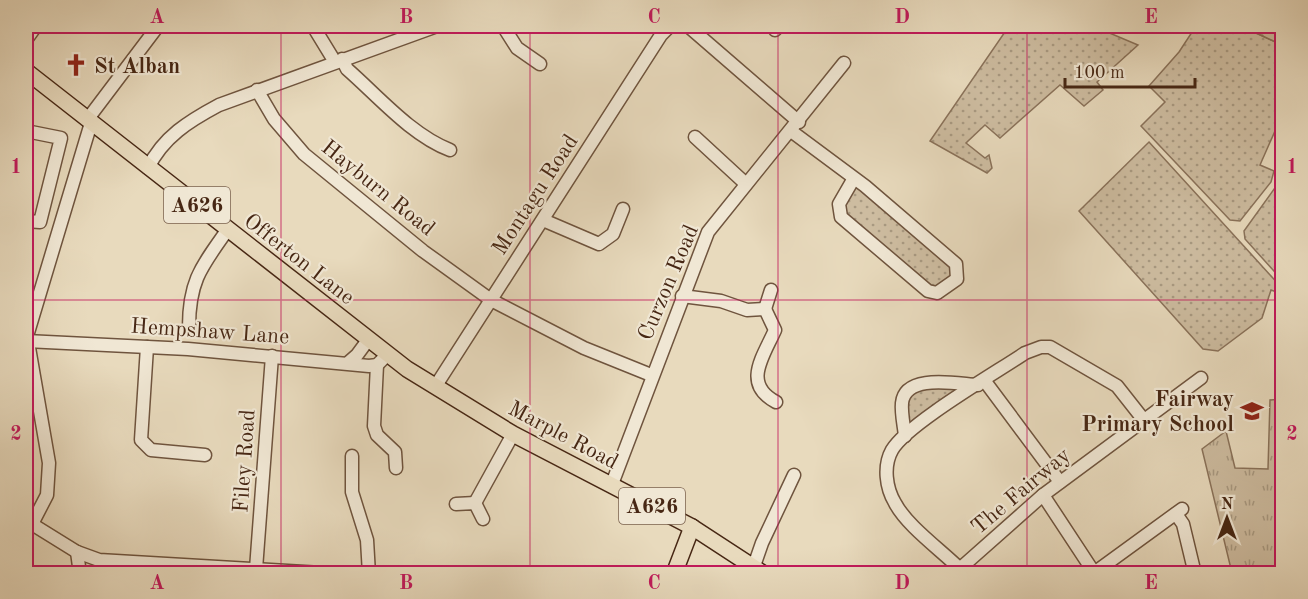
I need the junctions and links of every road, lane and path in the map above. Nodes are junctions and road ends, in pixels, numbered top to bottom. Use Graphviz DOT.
graph roads {
  1 [pos="36,26"];
  2 [pos="158,26"];
  3 [pos="313,26"];
  4 [pos="437,26"];
  5 [pos="503,26"];
  6 [pos="670,26"];
  7 [pos="688,26"];
  8 [pos="26,40"];
  9 [pos="338,60"];
  10 [pos="844,63"];
  11 [pos="540,64"];
  12 [pos="26,71"];
  13 [pos="257,90"];
  14 [pos="89,121"];
  15 [pos="795,126"];
  16 [pos="26,131"];
  17 [pos="695,137"];
  18 [pos="450,150"];
  19 [pos="148,168"];
  20 [pos="854,178"];
  21 [pos="746,184"];
  22 [pos="623,209"];
  23 [pos="543,220"];
  24 [pos="26,221"];
  25 [pos="228,229"];
  26 [pos="771,290"];
  27 [pos="682,296"];
  28 [pos="491,300"];
  29 [pos="765,309"];
  30 [pos="189,327"];
  31 [pos="26,340"];
  32 [pos="147,347"];
  33 [pos="377,352"];
  34 [pos="272,356"];
  35 [pos="349,362"];
  36 [pos="651,375"];
  37 [pos="1200,378"];
  38 [pos="981,382"];
  39 [pos="435,387"];
  40 [pos="776,402"];
  41 [pos="1143,419"];
  42 [pos="513,434"];
  43 [pos="905,436"];
  44 [pos="205,455"];
  45 [pos="351,455"];
  46 [pos="396,468"];
  47 [pos="794,475"];
  48 [pos="1060,482"];
  49 [pos="612,484"];
  50 [pos="1043,495"];
  51 [pos="475,503"];
  52 [pos="456,504"];
  53 [pos="483,519"];
  54 [pos="29,522"];
  55 [pos="697,530"];
  56 [pos="77,552"];
  57 [pos="1196,568"];
  58 [pos="256,569"];
  59 [pos="759,570"];
  60 [pos="957,571"];
  61 [pos="80,573"];
  62 [pos="339,573"];
  63 [pos="369,573"];
  64 [pos="674,573"];
  65 [pos="1094,573"];
  1 -- 8 [label="street"];
  2 -- 14 [label="street"];
  3 -- 9 [label="street"];
  4 -- 9 [label="street"];
  5 -- 11 [label="street"];
  6 -- 23 [label="street, Montagu Road"];
  7 -- 15 [label="street"];
  9 -- 13 [label="street"];
  9 -- 18 [label="street"];
  10 -- 15 [label="street, Curzon Road"];
  12 -- 14 [label="main road, Offerton Lane / A626"];
  13 -- 19 [label="street"];
  13 -- 28 [label="street, Hayburn Road"];
  14 -- 19 [label="main road, Offerton Lane / A626"];
  14 -- 31 [label="street"];
  15 -- 20 [label="street"];
  15 -- 21 [label="street, Curzon Road"];
  16 -- 24 [label="street"];
  17 -- 21 [label="street"];
  19 -- 25 [label="main road, Offerton Lane / A626"];
  20 -- 20 [label="street"];
  21 -- 27 [label="street, Curzon Road"];
  22 -- 23 [label="street"];
  23 -- 28 [label="street, Montagu Road"];
  25 -- 30 [label="street"];
  25 -- 33 [label="main road, Offerton Lane / A626"];
  26 -- 29 [label="street"];
  27 -- 29 [label="street"];
  27 -- 36 [label="street, Curzon Road"];
  28 -- 36 [label="street, Hayburn Road"];
  28 -- 39 [label="street, Montagu Road"];
  29 -- 40 [label="street"];
  31 -- 32 [label="street, Hempshaw Lane"];
  31 -- 54 [label="street"];
  32 -- 34 [label="street, Hempshaw Lane"];
  32 -- 44 [label="street"];
  33 -- 35 [label="street"];
  33 -- 35 [label="street, Hempshaw Lane"];
  33 -- 39 [label="main road, Marple Road / A626"];
  33 -- 46 [label="street"];
  34 -- 35 [label="street, Hempshaw Lane"];
  34 -- 58 [label="street, Filey Road"];
  36 -- 49 [label="street, Curzon Road"];
  37 -- 41 [label="street, The Fairway"];
  38 -- 41 [label="street"];
  38 -- 43 [label="street"];
  38 -- 43 [label="street"];
  38 -- 48 [label="street"];
  39 -- 42 [label="main road, Marple Road / A626"];
  41 -- 48 [label="street, The Fairway"];
  42 -- 49 [label="main road, Marple Road / A626"];
  42 -- 51 [label="street"];
  43 -- 60 [label="street"];
  45 -- 63 [label="street"];
  47 -- 59 [label="street"];
  48 -- 50 [label="street, The Fairway"];
  49 -- 55 [label="main road, Marple Road / A626"];
  50 -- 60 [label="street, The Fairway"];
  50 -- 65 [label="street"];
  51 -- 52 [label="street"];
  51 -- 53 [label="street"];
  54 -- 56 [label="street"];
  55 -- 59 [label="main road, Marple Road / A626"];
  55 -- 64 [label="main road"];
  56 -- 58 [label="street"];
  56 -- 61 [label="street"];
  57 -- 65 [label="street"];
  58 -- 62 [label="street"];
}
